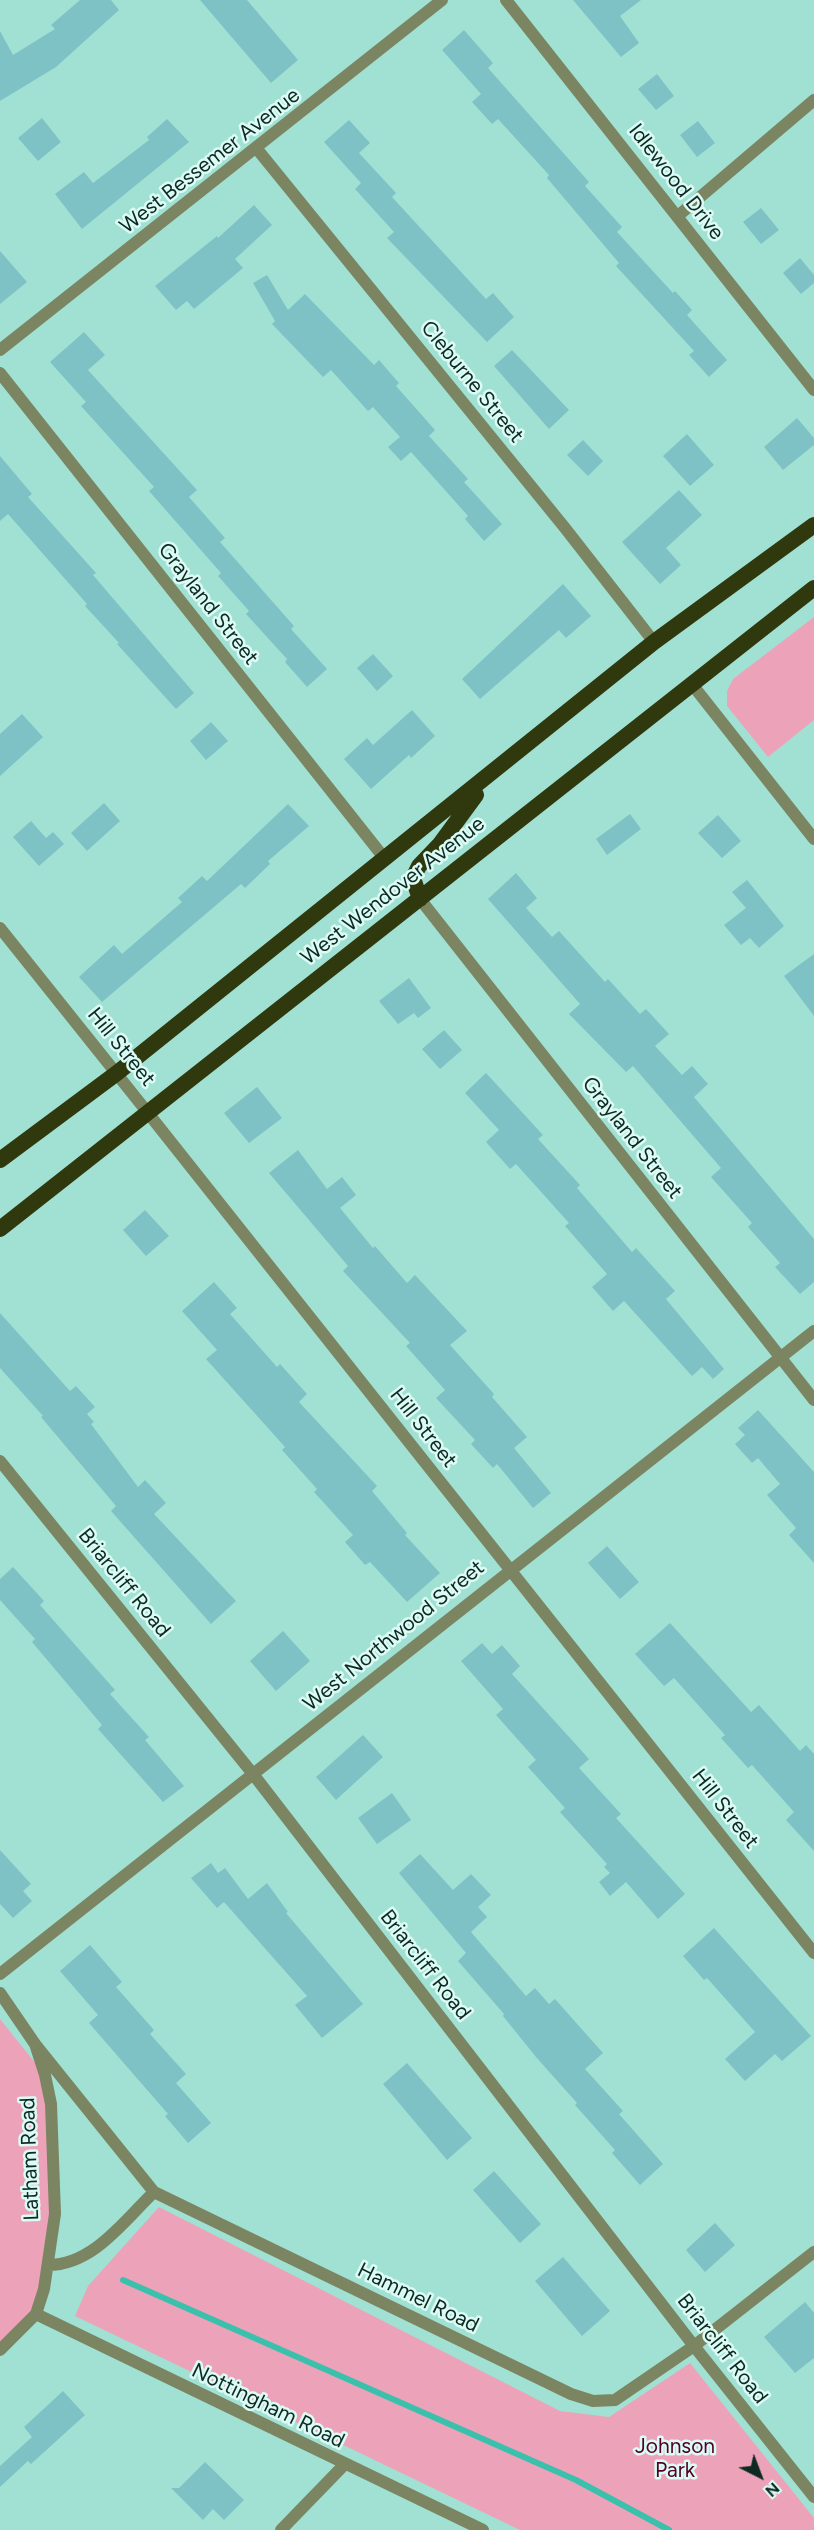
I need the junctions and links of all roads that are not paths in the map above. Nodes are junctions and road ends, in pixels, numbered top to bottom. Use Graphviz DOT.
graph roads {
  1 [pos="442,0"];
  2 [pos="506,0"];
  3 [pos="814,100"];
  4 [pos="257,149"];
  5 [pos="679,215"];
  6 [pos="0,350"];
  7 [pos="0,373"];
  8 [pos="814,390"];
  9 [pos="814,525"];
  10 [pos="814,588"];
  11 [pos="654,642"];
  12 [pos="691,683"];
  13 [pos="489,777"];
  14 [pos="814,839"];
  15 [pos="386,859"];
  16 [pos="420,899"];
  17 [pos="0,928"];
  18 [pos="117,1073"];
  19 [pos="148,1113"];
  20 [pos="0,1160"];
  21 [pos="0,1229"];
  22 [pos="814,1330"];
  23 [pos="780,1358"];
  24 [pos="814,1400"];
  25 [pos="0,1461"];
  26 [pos="511,1569"];
  27 [pos="253,1774"];
  28 [pos="814,1953"];
  29 [pos="0,1974"];
  30 [pos="0,1993"];
  31 [pos="35,2044"];
  32 [pos="154,2192"];
  33 [pos="814,2252"];
  34 [pos="48,2265"];
  35 [pos="36,2314"];
  36 [pos="694,2346"];
  37 [pos="0,2350"];
  38 [pos="344,2465"];
  39 [pos="814,2497"];
  40 [pos="281,2530"];
  41 [pos="483,2530"];
  1 -- 4 [label="street, West Bessemer Avenue"];
  2 -- 5 [label="street, Idlewood Drive"];
  3 -- 5 [label="street"];
  4 -- 6 [label="street, West Bessemer Avenue"];
  4 -- 11 [label="street, Cleburne Street"];
  5 -- 8 [label="street, Idlewood Drive"];
  7 -- 15 [label="street, Grayland Street"];
  9 -- 11 [label="highway, West Wendover Avenue"];
  10 -- 12 [label="highway, West Wendover Avenue"];
  11 -- 13 [label="highway, West Wendover Avenue"];
  12 -- 14 [label="street"];
  12 -- 16 [label="highway, West Wendover Avenue"];
  13 -- 15 [label="highway, West Wendover Avenue"];
  13 -- 16 [label="highway"];
  15 -- 18 [label="highway, West Wendover Avenue"];
  16 -- 19 [label="highway, West Wendover Avenue"];
  16 -- 23 [label="street, Grayland Street"];
  17 -- 18 [label="street, Hill Street"];
  18 -- 19 [label="street, Hill Street"];
  18 -- 20 [label="highway, West Wendover Avenue"];
  19 -- 21 [label="highway, West Wendover Avenue"];
  19 -- 26 [label="street, Hill Street"];
  22 -- 23 [label="street, West Northwood Street"];
  23 -- 24 [label="street, Grayland Street"];
  23 -- 26 [label="street, West Northwood Street"];
  25 -- 27 [label="street, Briarcliff Road"];
  26 -- 27 [label="street, West Northwood Street"];
  26 -- 28 [label="street, Hill Street"];
  27 -- 29 [label="street, West Northwood Street"];
  27 -- 36 [label="street, Briarcliff Road"];
  30 -- 31 [label="street, Latham Road"];
  31 -- 32 [label="street, Hammel Road"];
  31 -- 34 [label="street, Latham Road"];
  32 -- 34 [label="street"];
  32 -- 36 [label="street, Hammel Road"];
  33 -- 36 [label="street, Hammel Road"];
  34 -- 35 [label="street, Latham Road"];
  35 -- 37 [label="street"];
  35 -- 38 [label="street, Nottingham Road"];
  36 -- 39 [label="street, Briarcliff Road"];
  38 -- 40 [label="street"];
  38 -- 41 [label="street, Nottingham Road"];
}
